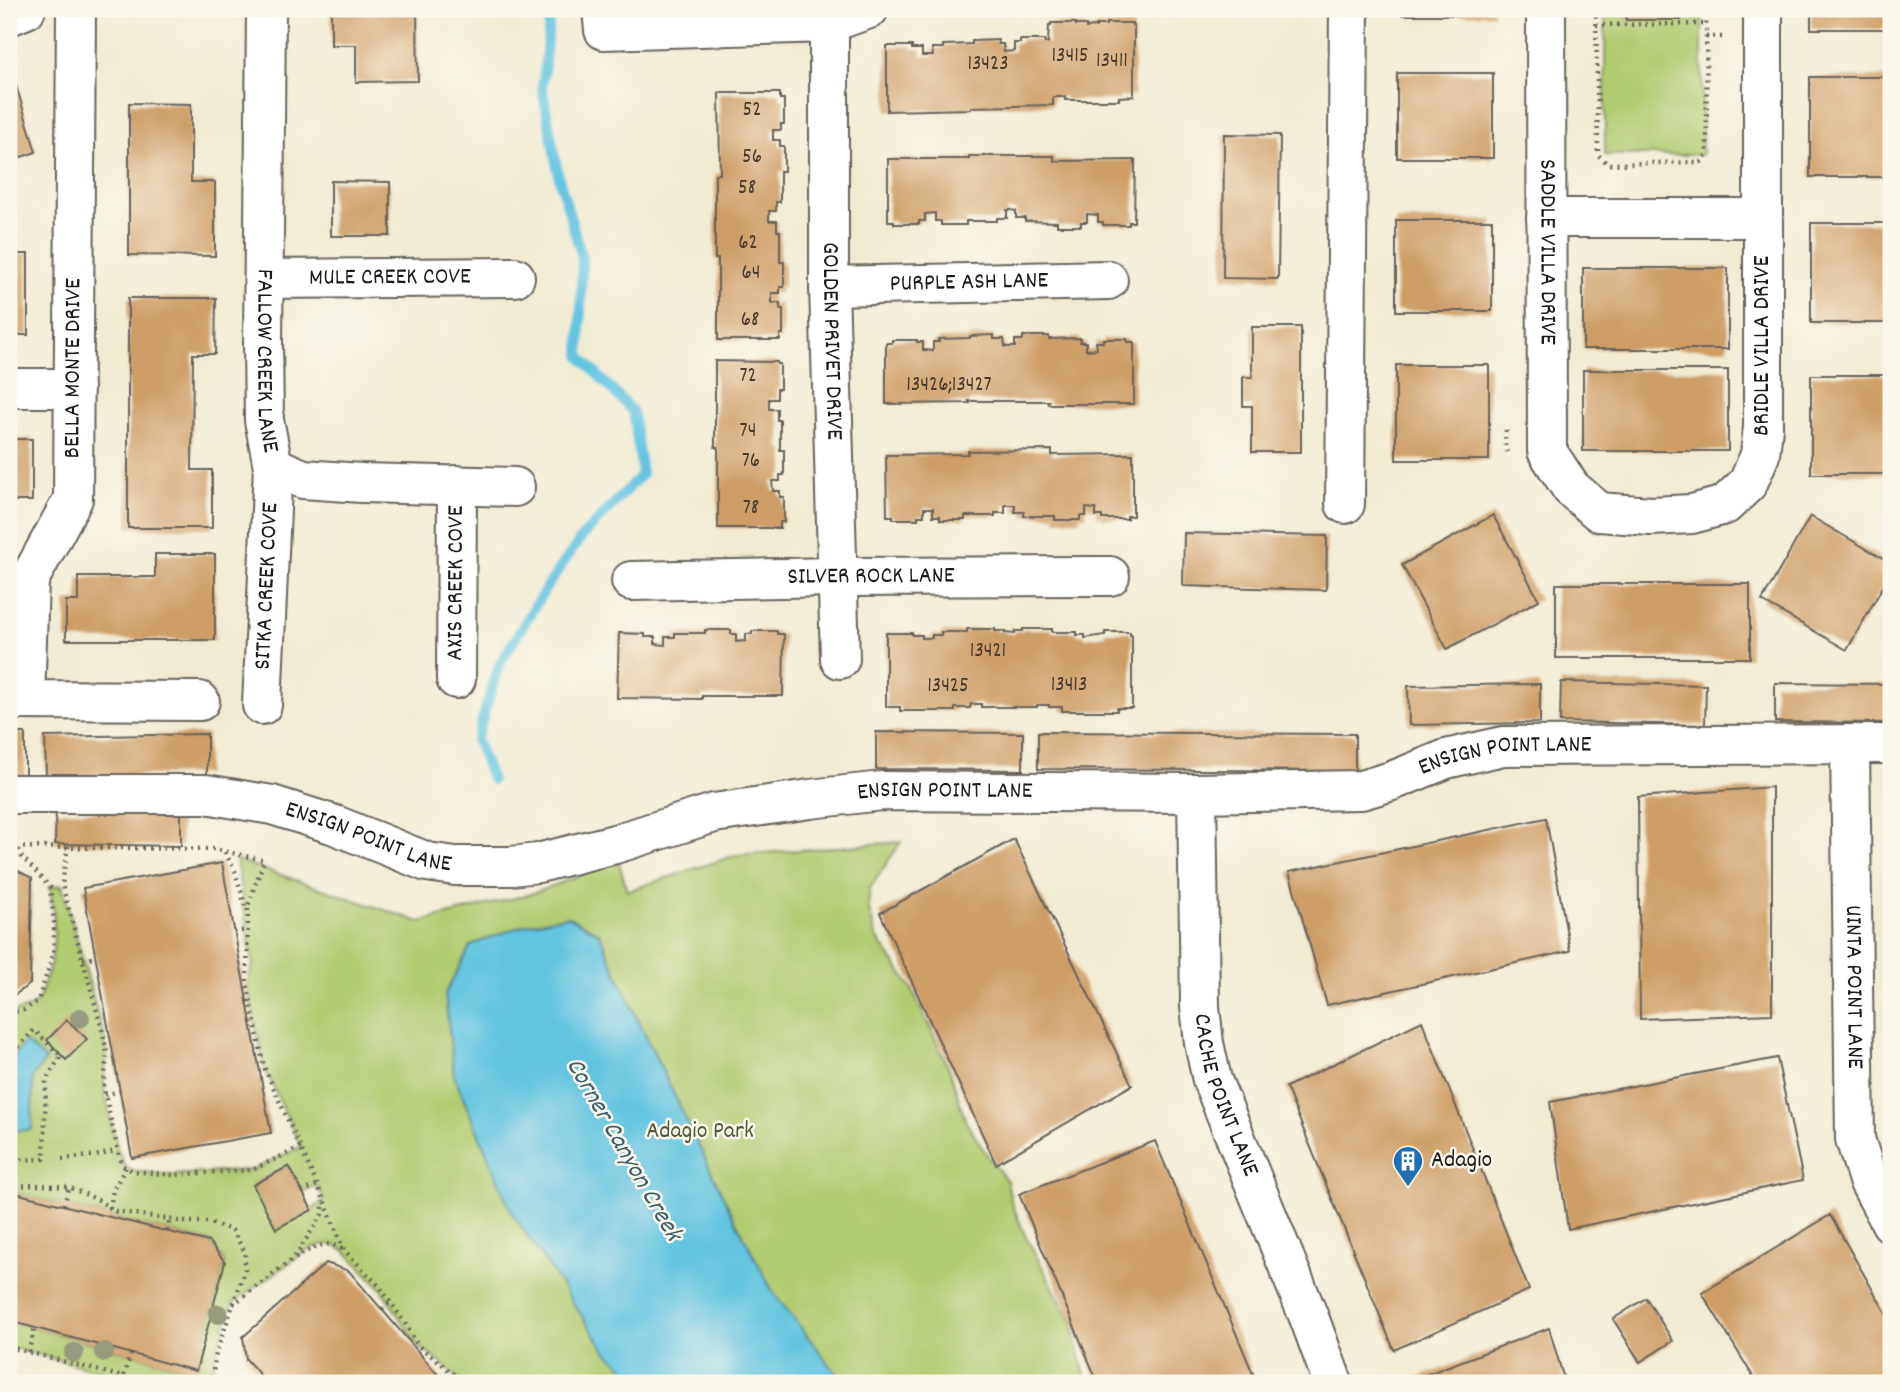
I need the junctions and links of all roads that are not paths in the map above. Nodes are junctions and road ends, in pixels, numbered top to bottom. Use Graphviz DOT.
graph roads {
  1 [pos="26,9"];
  2 [pos="76,9"];
  3 [pos="266,9"];
  4 [pos="869,9"];
  5 [pos="1349,9"];
  6 [pos="1546,9"];
  7 [pos="1763,9"];
  8 [pos="9,16"];
  9 [pos="603,20"];
  10 [pos="829,23"];
  11 [pos="1546,218"];
  12 [pos="1763,218"];
  13 [pos="515,277"];
  14 [pos="264,279"];
  15 [pos="1108,280"];
  16 [pos="829,286"];
  17 [pos="9,388"];
  18 [pos="74,388"];
  19 [pos="272,466"];
  20 [pos="457,485"];
  21 [pos="515,487"];
  22 [pos="1572,488"];
  23 [pos="1345,504"];
  24 [pos="837,576"];
  25 [pos="1110,576"];
  26 [pos="631,581"];
  27 [pos="840,659"];
  28 [pos="456,679"];
  29 [pos="17,700"];
  30 [pos="200,701"];
  31 [pos="262,705"];
  32 [pos="1850,744"];
  33 [pos="1891,744"];
  34 [pos="1197,793"];
  35 [pos="9,794"];
  36 [pos="1891,1223"];
  37 [pos="1333,1383"];
  1 -- 8 [label="street"];
  2 -- 18 [label="street, BELLA MONTE DRIVE"];
  3 -- 14 [label="street, FALLOW CREEK LANE"];
  4 -- 10 [label="street"];
  5 -- 23 [label="street"];
  6 -- 11 [label="street, SADDLE VILLA DRIVE"];
  7 -- 12 [label="street, BRIDLE VILLA DRIVE"];
  9 -- 10 [label="street"];
  10 -- 16 [label="street, GOLDEN PRIVET DRIVE"];
  11 -- 12 [label="street"];
  11 -- 22 [label="street, SADDLE VILLA DRIVE"];
  12 -- 22 [label="street, BRIDLE VILLA DRIVE"];
  13 -- 14 [label="street, MULE CREEK COVE"];
  14 -- 19 [label="street, FALLOW CREEK LANE"];
  15 -- 16 [label="street, PURPLE ASH LANE"];
  16 -- 24 [label="street, GOLDEN PRIVET DRIVE"];
  17 -- 18 [label="street"];
  18 -- 29 [label="street, BELLA MONTE DRIVE"];
  19 -- 20 [label="street, FALLOW CREEK LANE"];
  19 -- 31 [label="street, SITKA CREEK COVE"];
  20 -- 21 [label="street, FALLOW CREEK LANE"];
  20 -- 28 [label="street, AXIS CREEK COVE"];
  24 -- 25 [label="street, SILVER ROCK LANE"];
  24 -- 26 [label="street, SILVER ROCK LANE"];
  24 -- 27 [label="street, GOLDEN PRIVET DRIVE"];
  29 -- 30 [label="street"];
  32 -- 33 [label="street, ENSIGN POINT LANE"];
  32 -- 34 [label="street, ENSIGN POINT LANE"];
  32 -- 36 [label="street, UINTA POINT LANE"];
  34 -- 35 [label="street, ENSIGN POINT LANE"];
  34 -- 37 [label="street, CACHE POINT LANE"];
}
